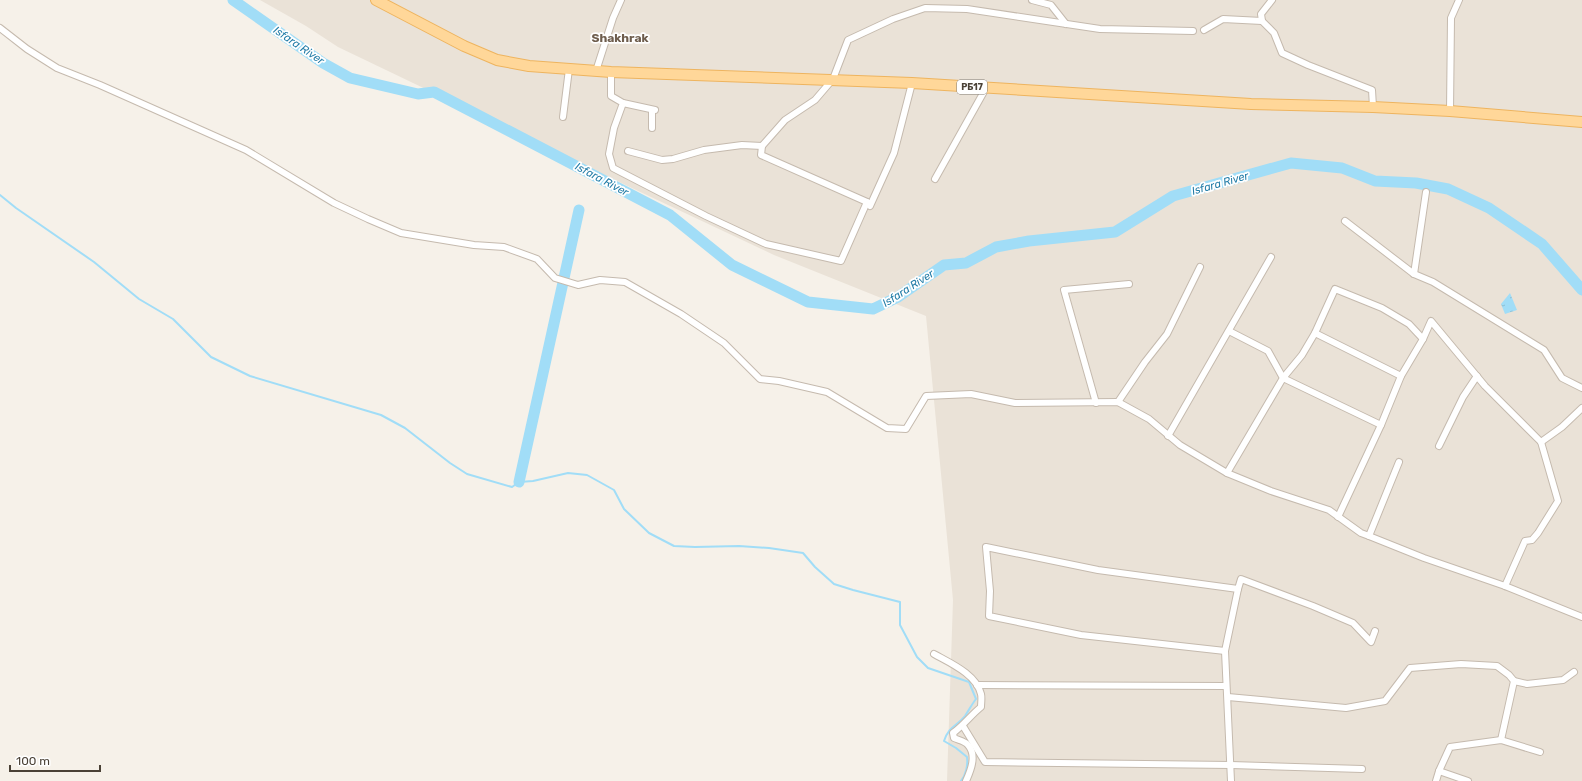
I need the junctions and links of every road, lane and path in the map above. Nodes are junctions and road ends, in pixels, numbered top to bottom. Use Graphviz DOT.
graph roads {
  1 [pos="376,0"];
  2 [pos="621,0"];
  3 [pos="1032,0"];
  4 [pos="1272,0"];
  5 [pos="1459,0"];
  6 [pos="1262,21"];
  7 [pos="1066,24"];
  8 [pos="0,28"];
  9 [pos="1204,30"];
  10 [pos="1193,31"];
  11 [pos="569,69"];
  12 [pos="596,71"];
  13 [pos="611,72"];
  14 [pos="833,79"];
  15 [pos="912,83"];
  16 [pos="986,88"];
  17 [pos="622,103"];
  18 [pos="1373,107"];
  19 [pos="1450,111"];
  20 [pos="563,117"];
  21 [pos="1582,122"];
  22 [pos="652,128"];
  23 [pos="762,146"];
  24 [pos="628,151"];
  25 [pos="935,179"];
  26 [pos="1426,192"];
  27 [pos="867,202"];
  28 [pos="1345,221"];
  29 [pos="1271,258"];
  30 [pos="1200,267"];
  31 [pos="1414,274"];
  32 [pos="1129,284"];
  33 [pos="1229,331"];
  34 [pos="1315,333"];
  35 [pos="1423,340"];
  36 [pos="1401,376"];
  37 [pos="1477,376"];
  38 [pos="1283,378"];
  39 [pos="1582,388"];
  40 [pos="1096,402"];
  41 [pos="1118,402"];
  42 [pos="1582,408"];
  43 [pos="1381,425"];
  44 [pos="1168,436"];
  45 [pos="1541,442"];
  46 [pos="1439,446"];
  47 [pos="1399,462"];
  48 [pos="1227,473"];
  49 [pos="1338,517"];
  50 [pos="1369,536"];
  51 [pos="1505,586"];
  52 [pos="1238,589"];
  53 [pos="1582,617"];
  54 [pos="1375,631"];
  55 [pos="1225,651"];
  56 [pos="934,654"];
  57 [pos="1574,672"];
  58 [pos="1514,681"];
  59 [pos="977,685"];
  60 [pos="1226,686"];
  61 [pos="1228,696"];
  62 [pos="963,726"];
  63 [pos="1501,740"];
  64 [pos="1540,752"];
  65 [pos="1231,765"];
  66 [pos="1362,769"];
  67 [pos="1439,771"];
  68 [pos="966,781"];
  69 [pos="1230,781"];
  70 [pos="1436,781"];
  71 [pos="1468,781"];
  1 -- 11 [label="main road, РБ17"];
  2 -- 12 [label="street"];
  3 -- 7 [label="street"];
  4 -- 6 [label="street"];
  5 -- 19 [label="street"];
  6 -- 9 [label="street"];
  6 -- 18 [label="street"];
  7 -- 10 [label="street"];
  7 -- 14 [label="street"];
  8 -- 40 [label="street"];
  11 -- 12 [label="main road, РБ17"];
  11 -- 20 [label="street"];
  12 -- 13 [label="main road, РБ17"];
  13 -- 14 [label="main road, РБ17"];
  13 -- 17 [label="street"];
  14 -- 15 [label="main road, РБ17"];
  14 -- 23 [label="street"];
  15 -- 16 [label="main road, РБ17"];
  15 -- 27 [label="street"];
  16 -- 18 [label="main road, РБ17"];
  16 -- 25 [label="street"];
  17 -- 22 [label="street"];
  17 -- 27 [label="street"];
  18 -- 19 [label="main road, РБ17"];
  19 -- 21 [label="main road, РБ17"];
  23 -- 24 [label="street"];
  23 -- 27 [label="street"];
  26 -- 31 [label="street"];
  28 -- 31 [label="street"];
  29 -- 33 [label="street"];
  30 -- 41 [label="street"];
  31 -- 39 [label="street"];
  32 -- 40 [label="street"];
  33 -- 38 [label="street"];
  33 -- 44 [label="street"];
  34 -- 35 [label="street"];
  34 -- 36 [label="street"];
  34 -- 38 [label="street"];
  35 -- 36 [label="street"];
  35 -- 37 [label="street"];
  36 -- 43 [label="street"];
  37 -- 45 [label="street"];
  37 -- 46 [label="street"];
  38 -- 43 [label="street"];
  38 -- 48 [label="street"];
  40 -- 41 [label="street"];
  41 -- 44 [label="street"];
  42 -- 45 [label="street"];
  43 -- 49 [label="street"];
  44 -- 48 [label="street"];
  45 -- 51 [label="street"];
  47 -- 50 [label="street"];
  48 -- 49 [label="street"];
  49 -- 50 [label="street"];
  50 -- 51 [label="street"];
  51 -- 53 [label="street"];
  52 -- 54 [label="street"];
  52 -- 55 [label="street"];
  52 -- 55 [label="street"];
  55 -- 60 [label="street"];
  56 -- 59 [label="street"];
  57 -- 58 [label="street"];
  58 -- 61 [label="street"];
  58 -- 63 [label="street"];
  59 -- 60 [label="street"];
  59 -- 62 [label="street"];
  60 -- 61 [label="street"];
  61 -- 65 [label="street"];
  62 -- 65 [label="street"];
  62 -- 68 [label="street"];
  63 -- 64 [label="street"];
  63 -- 67 [label="street"];
  65 -- 66 [label="street"];
  65 -- 69 [label="street"];
  67 -- 70 [label="street"];
  67 -- 71 [label="street"];
}
